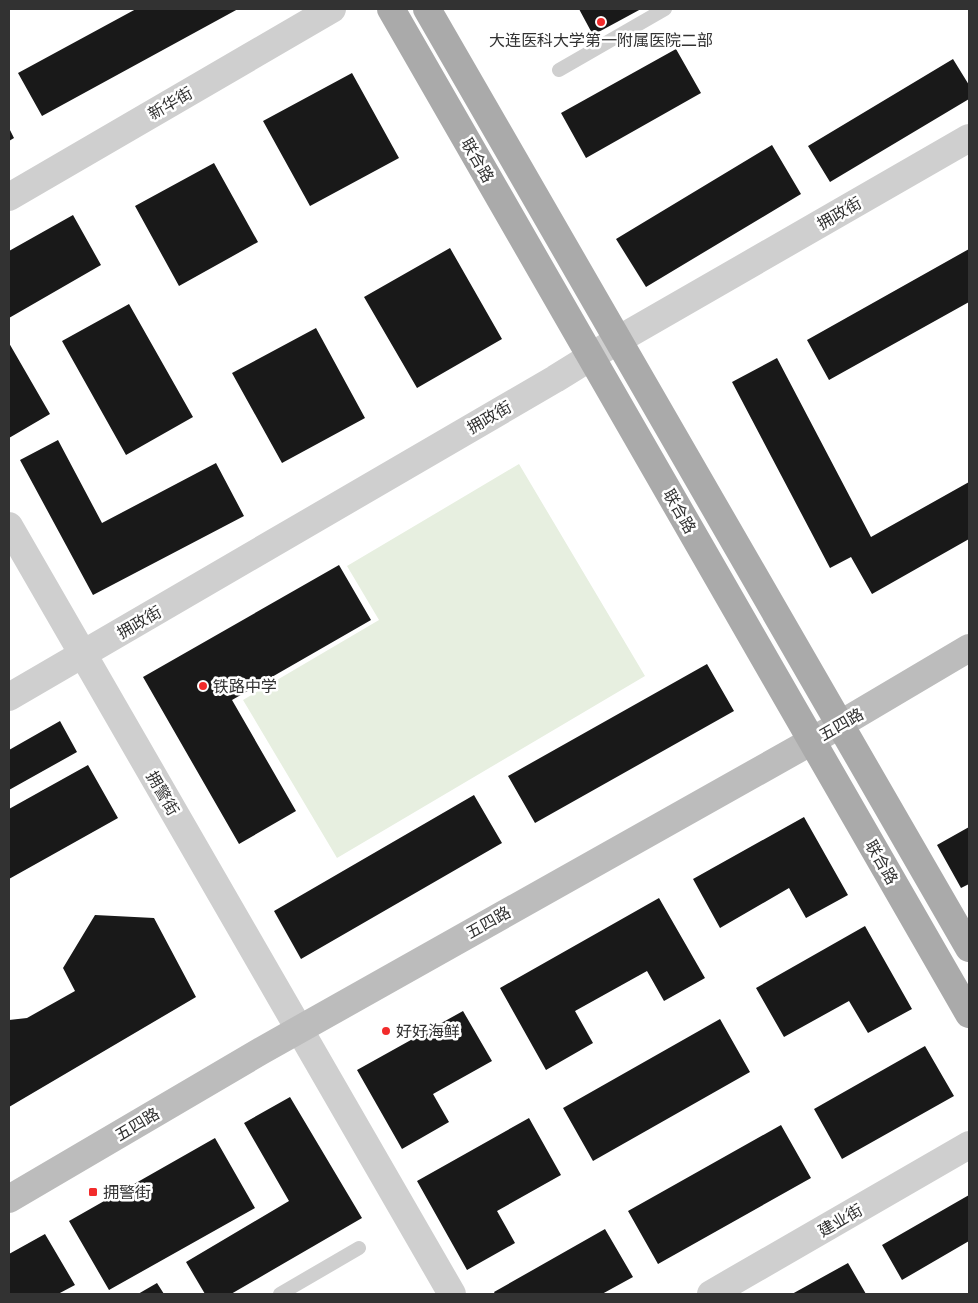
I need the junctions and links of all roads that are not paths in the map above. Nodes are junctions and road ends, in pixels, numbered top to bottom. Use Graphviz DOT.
graph roads {
  1 [pos="332,9"];
  2 [pos="391,9"];
  3 [pos="427,9"];
  4 [pos="665,9"];
  5 [pos="559,70"];
  6 [pos="969,138"];
  7 [pos="9,197"];
  8 [pos="618,340"];
  9 [pos="591,356"];
  10 [pos="9,526"];
  11 [pos="969,648"];
  12 [pos="83,654"];
  13 [pos="9,697"];
  14 [pos="840,724"];
  15 [pos="812,741"];
  16 [pos="969,948"];
  17 [pos="969,1014"];
  18 [pos="299,1029"];
  19 [pos="969,1146"];
  20 [pos="9,1199"];
  21 [pos="359,1248"];
  22 [pos="280,1294"];
  23 [pos="452,1294"];
  24 [pos="710,1294"];
  1 -- 7 [label="street, 新华街"];
  2 -- 9 [label="main road, 联合路"];
  3 -- 8 [label="main road, 联合路"];
  4 -- 5 [label="lane"];
  6 -- 8 [label="street, 拥政街"];
  8 -- 9 [label="street, 拥政街"];
  8 -- 14 [label="main road, 联合路"];
  9 -- 12 [label="street, 拥政街"];
  9 -- 15 [label="main road, 联合路"];
  10 -- 12 [label="street, 拥警街"];
  11 -- 14 [label="main road, 五四路"];
  12 -- 13 [label="street, 拥政街"];
  12 -- 18 [label="street, 拥警街"];
  14 -- 15 [label="main road, 五四路"];
  14 -- 16 [label="main road, 联合路"];
  15 -- 17 [label="main road, 联合路"];
  15 -- 18 [label="main road, 五四路"];
  18 -- 20 [label="main road, 五四路"];
  18 -- 23 [label="street, 拥警街"];
  19 -- 24 [label="street, 建业街"];
  21 -- 22 [label="lane"];
}
